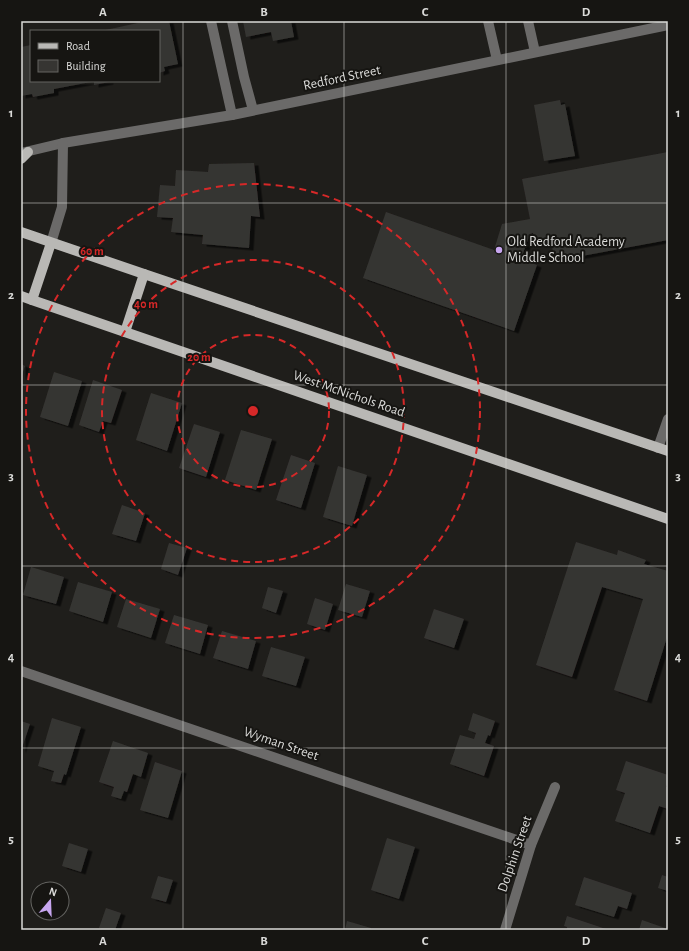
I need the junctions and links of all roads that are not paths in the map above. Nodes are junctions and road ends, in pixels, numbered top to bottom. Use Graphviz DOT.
graph roads {
  1 [pos="211,21"];
  2 [pos="232,21"];
  3 [pos="488,21"];
  4 [pos="528,21"];
  5 [pos="668,26"];
  6 [pos="535,52"];
  7 [pos="497,60"];
  8 [pos="253,110"];
  9 [pos="232,114"];
  10 [pos="63,143"];
  11 [pos="23,154"];
  12 [pos="23,230"];
  13 [pos="51,243"];
  14 [pos="144,274"];
  15 [pos="21,296"];
  16 [pos="32,300"];
  17 [pos="125,332"];
  18 [pos="668,419"];
  19 [pos="663,449"];
  20 [pos="668,518"];
  21 [pos="21,670"];
  22 [pos="555,787"];
  23 [pos="531,845"];
  24 [pos="505,930"];
  1 -- 9 [label="street"];
  2 -- 8 [label="street"];
  3 -- 7 [label="street"];
  4 -- 6 [label="street"];
  5 -- 6 [label="street, Redford Street"];
  6 -- 7 [label="street, Redford Street"];
  7 -- 8 [label="street, Redford Street"];
  8 -- 9 [label="street, Redford Street"];
  9 -- 10 [label="street, Redford Street"];
  10 -- 11 [label="street, Redford Street"];
  10 -- 13 [label="street"];
  12 -- 13 [label="main road"];
  13 -- 14 [label="main road"];
  13 -- 16 [label="main road"];
  14 -- 17 [label="main road"];
  14 -- 19 [label="main road"];
  15 -- 16 [label="main road, West McNichols Road"];
  16 -- 17 [label="main road, West McNichols Road"];
  17 -- 20 [label="main road, West McNichols Road"];
  18 -- 19 [label="street"];
  21 -- 23 [label="street, Wyman Street"];
  22 -- 23 [label="street, Dolphin Street"];
  23 -- 24 [label="street, Dolphin Street"];
}
